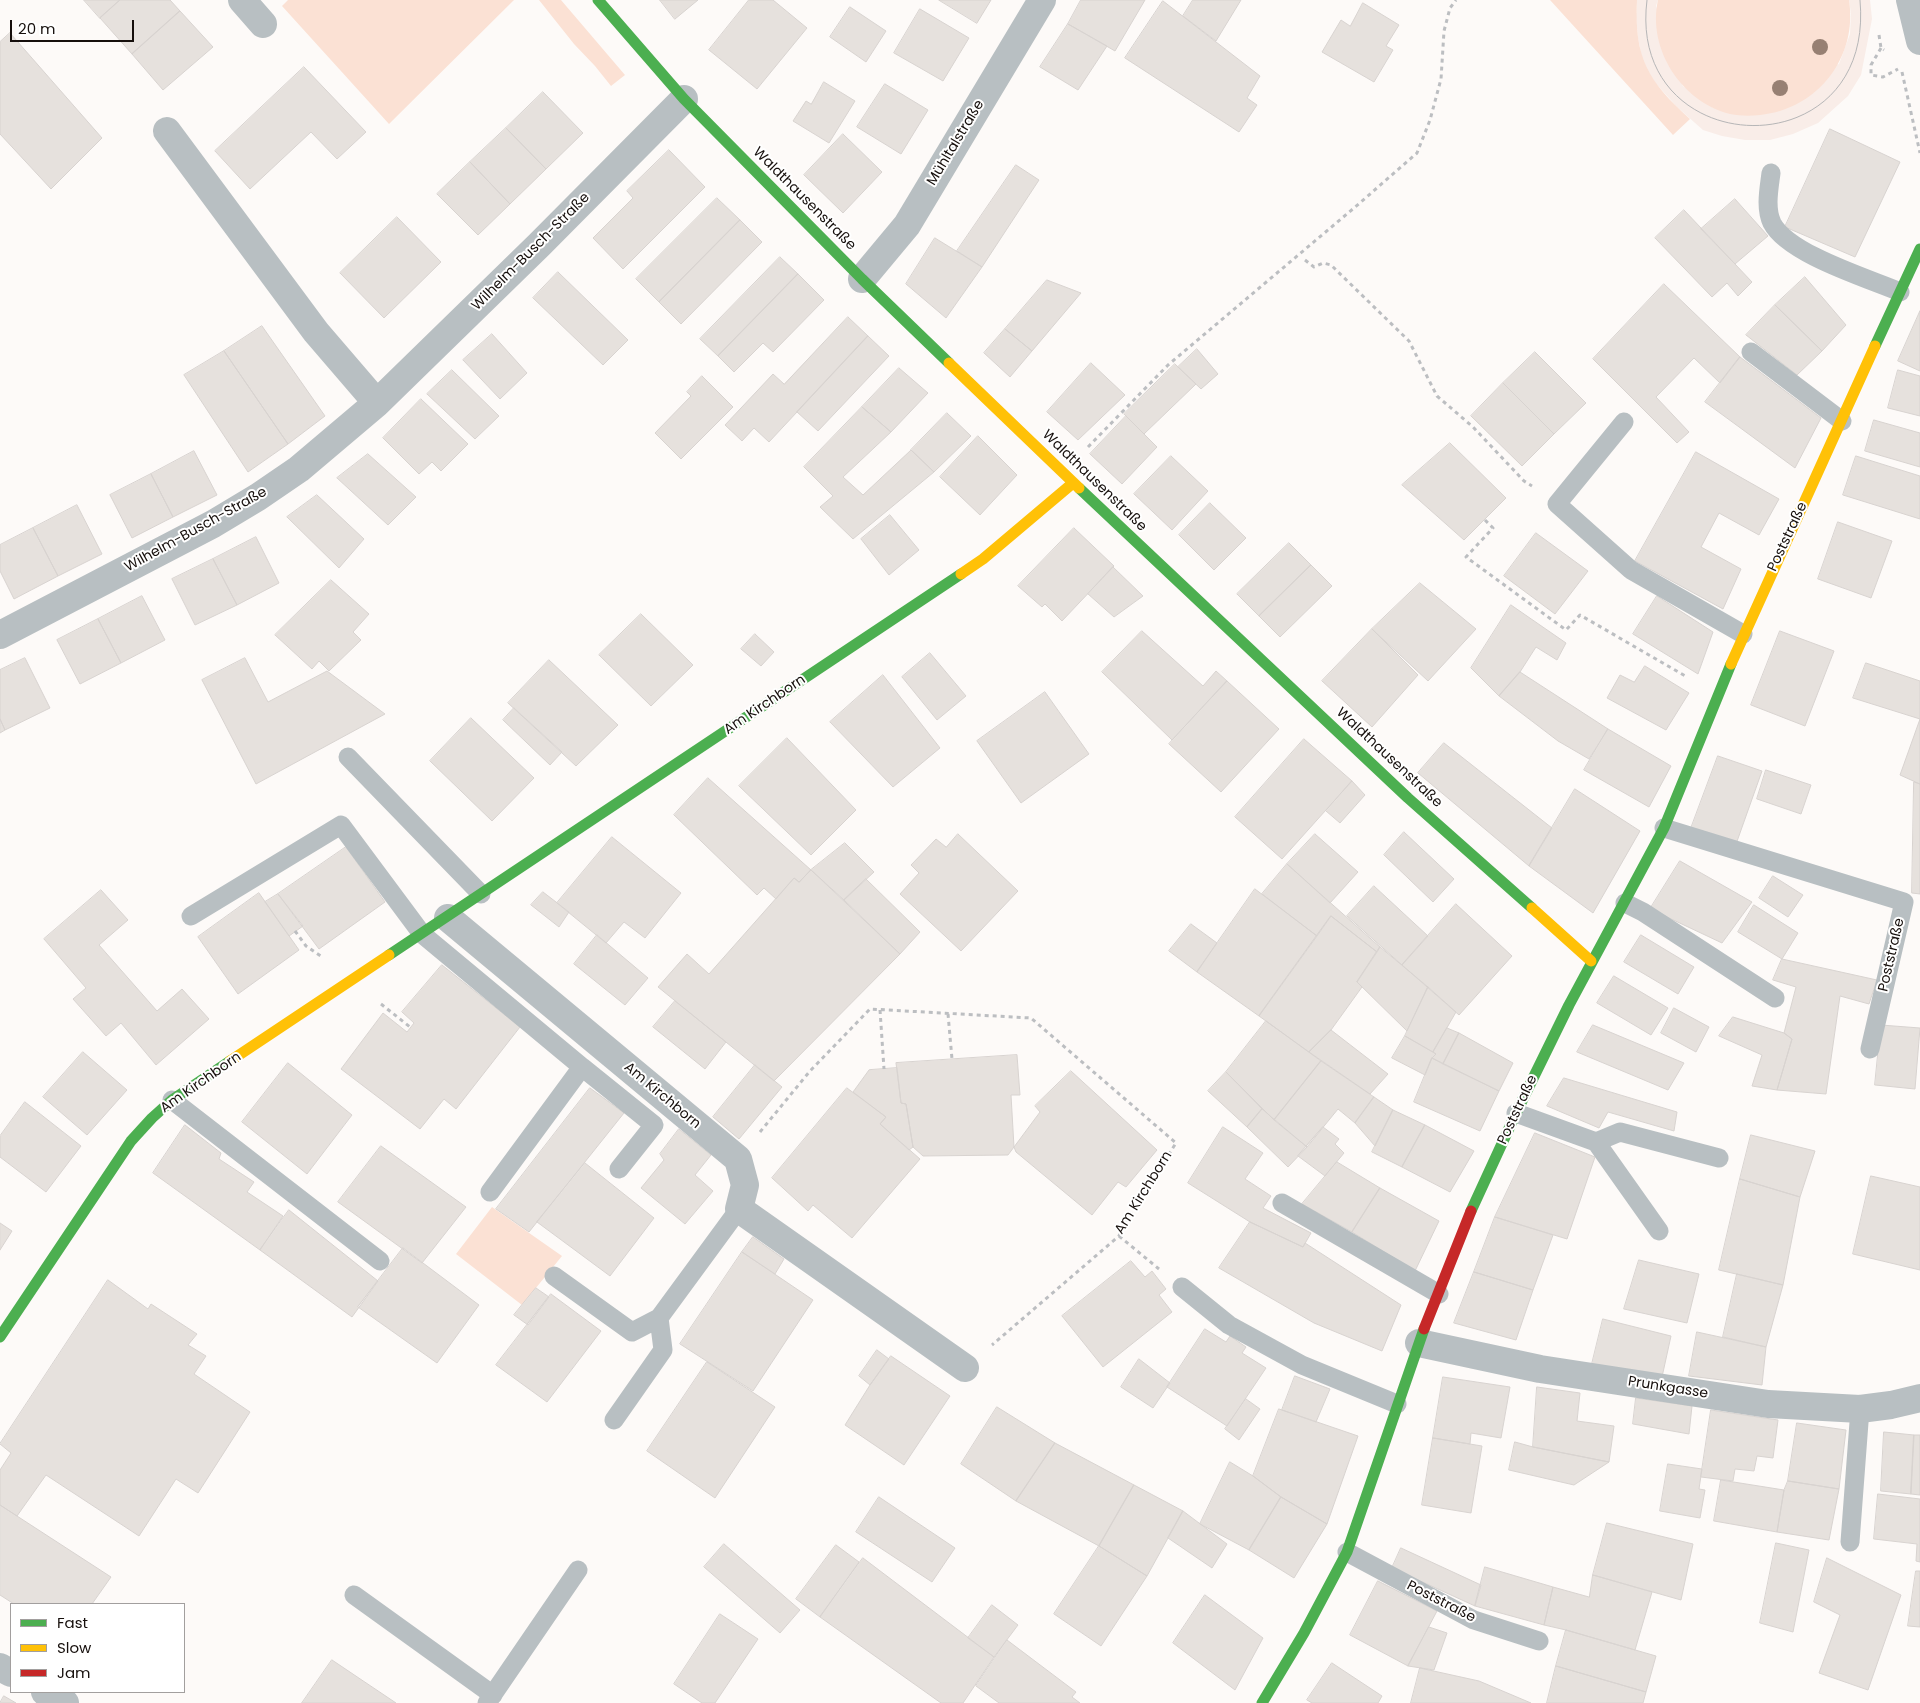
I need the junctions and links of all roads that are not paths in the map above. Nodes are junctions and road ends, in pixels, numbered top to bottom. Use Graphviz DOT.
graph roads {
  1 [pos="242,0"];
  2 [pos="598,0"];
  3 [pos="1042,0"];
  4 [pos="1910,0"];
  5 [pos="263,24"];
  6 [pos="1920,40"];
  7 [pos="684,99"];
  8 [pos="167,131"];
  9 [pos="1770,173"];
  10 [pos="1920,249"];
  11 [pos="862,279"];
  12 [pos="1900,292"];
  13 [pos="1751,352"];
  14 [pos="377,403"];
  15 [pos="1842,421"];
  16 [pos="1624,422"];
  17 [pos="1074,483"];
  18 [pos="1743,634"];
  19 [pos="0,635"];
  20 [pos="348,757"];
  21 [pos="1664,828"];
  22 [pos="482,894"];
  23 [pos="1625,903"];
  24 [pos="191,916"];
  25 [pos="448,918"];
  26 [pos="422,934"];
  27 [pos="1591,961"];
  28 [pos="1775,998"];
  29 [pos="1870,1049"];
  30 [pos="582,1067"];
  31 [pos="172,1100"];
  32 [pos="1516,1113"];
  33 [pos="1596,1142"];
  34 [pos="1719,1158"];
  35 [pos="619,1169"];
  36 [pos="490,1192"];
  37 [pos="1282,1204"];
  38 [pos="739,1209"];
  39 [pos="1659,1231"];
  40 [pos="380,1261"];
  41 [pos="554,1276"];
  42 [pos="1182,1287"];
  43 [pos="1439,1294"];
  44 [pos="658,1318"];
  45 [pos="0,1337"];
  46 [pos="1419,1343"];
  47 [pos="965,1368"];
  48 [pos="1920,1398"];
  49 [pos="1397,1404"];
  50 [pos="1860,1409"];
  51 [pos="614,1420"];
  52 [pos="1850,1542"];
  53 [pos="1347,1552"];
  54 [pos="578,1570"];
  55 [pos="354,1595"];
  56 [pos="1539,1641"];
  57 [pos="47,1693"];
  58 [pos="490,1699"];
  59 [pos="1269,1701"];
  60 [pos="65,1703"];
  1 -- 5 [label="street"];
  2 -- 7 [label="street, Waldthausenstraße"];
  3 -- 11 [label="street, Mühltalstraße"];
  4 -- 6 [label="street"];
  7 -- 11 [label="street, Waldthausenstraße"];
  7 -- 14 [label="street, Wilhelm-Busch-Straße"];
  8 -- 14 [label="street"];
  9 -- 12 [label="lane"];
  10 -- 12 [label="street, Poststraße"];
  11 -- 17 [label="street, Waldthausenstraße"];
  12 -- 15 [label="street, Poststraße"];
  13 -- 15 [label="lane"];
  14 -- 19 [label="street, Wilhelm-Busch-Straße"];
  15 -- 18 [label="street, Poststraße"];
  16 -- 18 [label="lane"];
  17 -- 22 [label="street, Am Kirchborn"];
  17 -- 27 [label="street, Waldthausenstraße"];
  18 -- 21 [label="street, Poststraße"];
  20 -- 22 [label="lane"];
  21 -- 23 [label="street, Poststraße"];
  21 -- 29 [label="lane, Poststraße"];
  22 -- 25 [label="street, Am Kirchborn"];
  23 -- 27 [label="street, Poststraße"];
  23 -- 28 [label="lane"];
  24 -- 26 [label="lane"];
  25 -- 26 [label="street, Am Kirchborn"];
  25 -- 38 [label="street, Am Kirchborn"];
  26 -- 30 [label="lane"];
  26 -- 31 [label="street, Am Kirchborn"];
  27 -- 32 [label="street, Poststraße"];
  30 -- 35 [label="lane"];
  30 -- 36 [label="lane"];
  31 -- 40 [label="lane"];
  31 -- 45 [label="street, Am Kirchborn"];
  32 -- 33 [label="lane"];
  32 -- 43 [label="street, Poststraße"];
  33 -- 34 [label="lane"];
  33 -- 39 [label="lane"];
  37 -- 43 [label="lane"];
  38 -- 44 [label="lane"];
  38 -- 47 [label="street"];
  41 -- 44 [label="lane"];
  42 -- 49 [label="lane"];
  43 -- 46 [label="street, Poststraße"];
  44 -- 51 [label="lane"];
  46 -- 49 [label="street, Poststraße"];
  46 -- 50 [label="street, Prunkgasse"];
  48 -- 50 [label="street, Prunkgasse"];
  49 -- 53 [label="street, Poststraße"];
  50 -- 52 [label="lane"];
  53 -- 56 [label="lane, Poststraße"];
  53 -- 59 [label="street, Poststraße"];
  54 -- 58 [label="lane"];
  55 -- 58 [label="lane"];
  57 -- 60 [label="street"];
}
